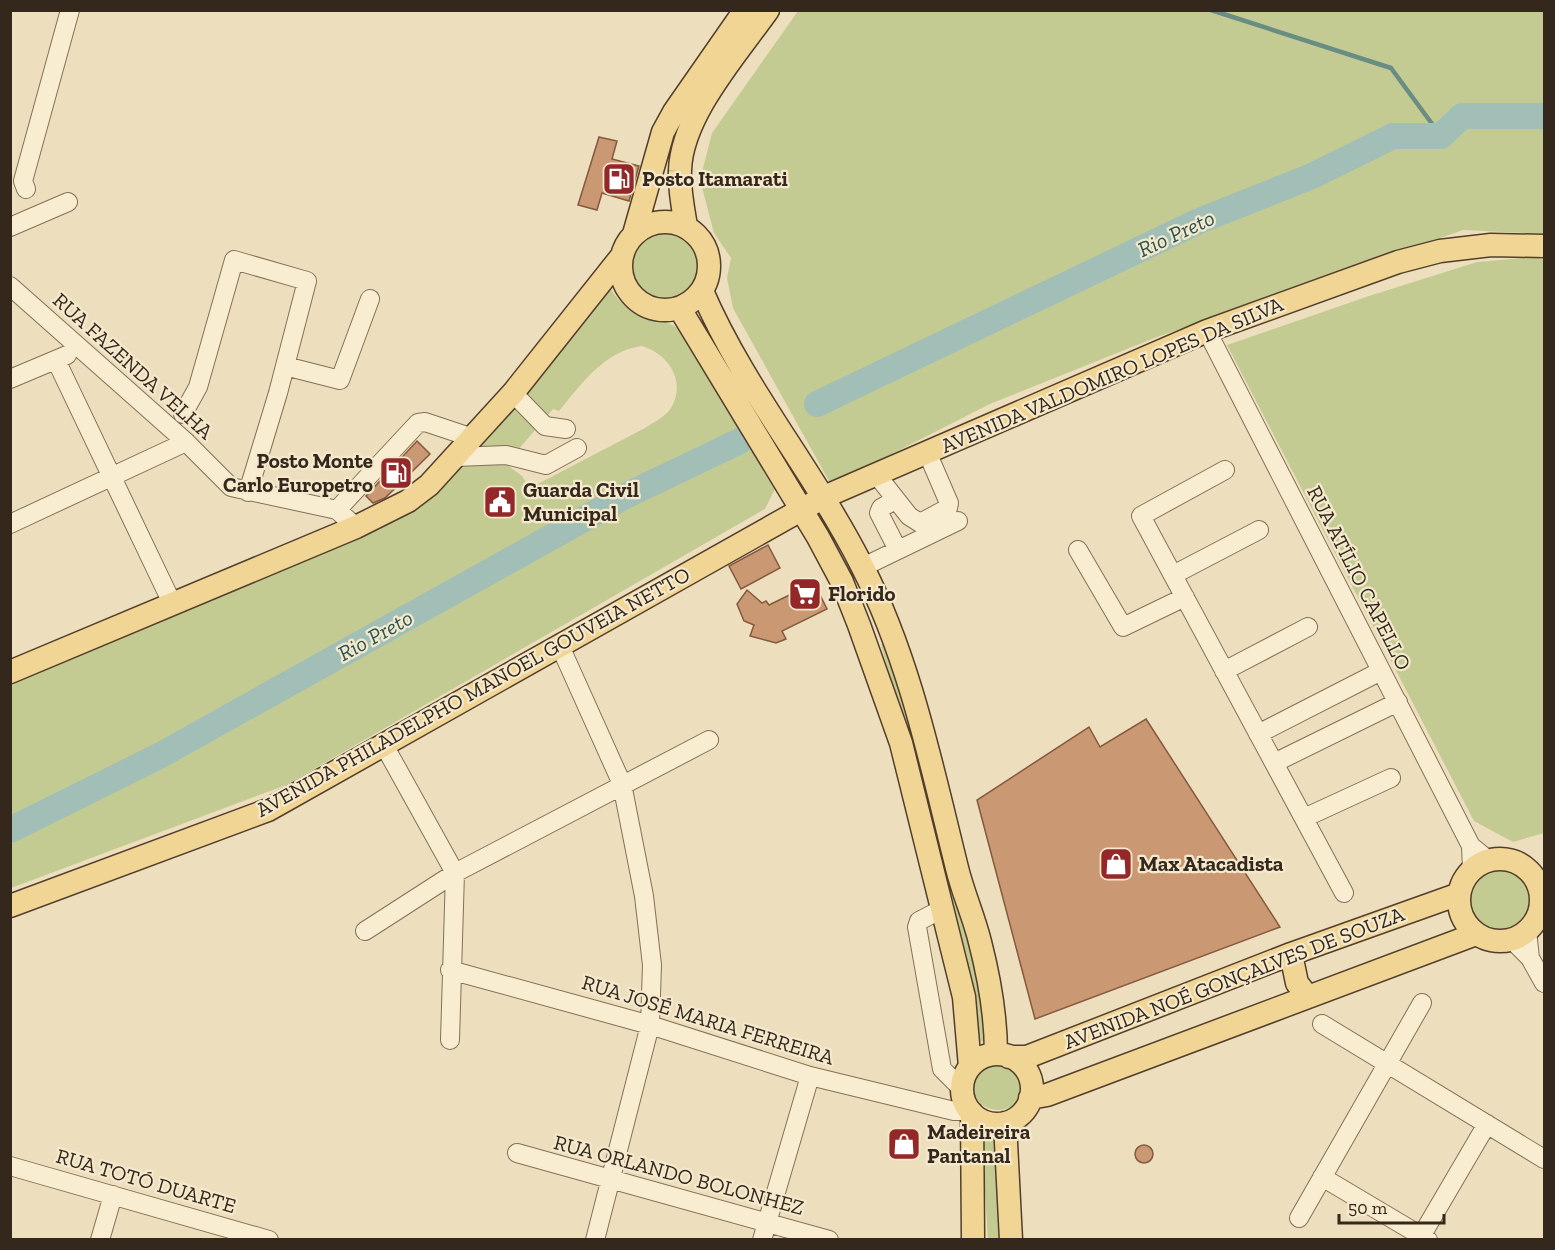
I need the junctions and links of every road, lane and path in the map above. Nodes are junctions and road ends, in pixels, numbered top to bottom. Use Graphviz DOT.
graph roads {
  1 [pos="70,10"];
  2 [pos="768,10"];
  3 [pos="740,14"];
  4 [pos="23,189"];
  5 [pos="68,202"];
  6 [pos="38,215"];
  7 [pos="12,221"];
  8 [pos="686,226"];
  9 [pos="634,234"];
  10 [pos="1545,246"];
  11 [pos="621,257"];
  12 [pos="10,286"];
  13 [pos="702,291"];
  14 [pos="370,299"];
  15 [pos="680,309"];
  16 [pos="1207,331"];
  17 [pos="81,349"];
  18 [pos="56,360"];
  19 [pos="285,366"];
  20 [pos="10,379"];
  21 [pos="513,393"];
  22 [pos="183,414"];
  23 [pos="566,429"];
  24 [pos="472,438"];
  25 [pos="186,442"];
  26 [pos="577,448"];
  27 [pos="927,452"];
  28 [pos="456,457"];
  29 [pos="1225,470"];
  30 [pos="876,474"];
  31 [pos="111,477"];
  32 [pos="248,492"];
  33 [pos="824,497"];
  34 [pos="895,500"];
  35 [pos="802,508"];
  36 [pos="337,510"];
  37 [pos="958,520"];
  38 [pos="10,524"];
  39 [pos="356,527"];
  40 [pos="1259,530"];
  41 [pos="898,550"];
  42 [pos="1078,550"];
  43 [pos="863,567"];
  44 [pos="1173,575"];
  45 [pos="1185,597"];
  46 [pos="172,603"];
  47 [pos="887,624"];
  48 [pos="1308,627"];
  49 [pos="862,635"];
  50 [pos="560,646"];
  51 [pos="1224,671"];
  52 [pos="1381,671"];
  53 [pos="10,672"];
  54 [pos="1398,702"];
  55 [pos="1258,734"];
  56 [pos="709,740"];
  57 [pos="384,745"];
  58 [pos="905,761"];
  59 [pos="1274,764"];
  60 [pos="1391,778"];
  61 [pos="622,784"];
  62 [pos="940,800"];
  63 [pos="1304,818"];
  64 [pos="925,842"];
  65 [pos="1477,858"];
  66 [pos="1535,864"];
  67 [pos="957,869"];
  68 [pos="455,873"];
  69 [pos="1344,893"];
  70 [pos="1459,894"];
  71 [pos="10,906"];
  72 [pos="942,909"];
  73 [pos="1531,923"];
  74 [pos="365,931"];
  75 [pos="1476,934"];
  76 [pos="1291,954"];
  77 [pos="450,970"];
  78 [pos="1545,983"];
  79 [pos="1308,997"];
  80 [pos="1422,1004"];
  81 [pos="1322,1024"];
  82 [pos="651,1025"];
  83 [pos="450,1040"];
  84 [pos="1003,1055"];
  85 [pos="1388,1063"];
  86 [pos="970,1067"];
  87 [pos="810,1076"];
  88 [pos="1030,1098"];
  89 [pos="964,1105"];
  90 [pos="1005,1123"];
  91 [pos="1487,1124"];
  92 [pos="518,1153"];
  93 [pos="1545,1159"];
  94 [pos="10,1166"];
  95 [pos="1322,1177"];
  96 [pos="612,1181"];
  97 [pos="113,1195"];
  98 [pos="1299,1218"];
  99 [pos="765,1231"];
  100 [pos="1423,1238"];
  101 [pos="100,1239"];
  102 [pos="269,1239"];
  103 [pos="595,1239"];
  104 [pos="829,1239"];
  105 [pos="973,1239"];
  106 [pos="1011,1239"];
  1 -- 4 [label="street"];
  2 -- 8 [label="main road"];
  3 -- 9 [label="main road"];
  4 -- 6 [label="street"];
  5 -- 6 [label="street"];
  6 -- 7 [label="street"];
  8 -- 9 [label="main road"];
  8 -- 13 [label="main road"];
  9 -- 11 [label="main road"];
  10 -- 16 [label="main road, AVENIDA VALDOMIRO LOPES DA SILVA"];
  11 -- 15 [label="main road"];
  11 -- 21 [label="main road"];
  12 -- 17 [label="street, RUA FAZENDA VELHA"];
  13 -- 15 [label="main road"];
  13 -- 33 [label="main road"];
  14 -- 19 [label="street"];
  15 -- 35 [label="main road"];
  16 -- 27 [label="main road, AVENIDA VALDOMIRO LOPES DA SILVA"];
  16 -- 52 [label="street, RUA ATÍLIO CAPELLO"];
  17 -- 18 [label="street"];
  17 -- 25 [label="street, RUA FAZENDA VELHA"];
  18 -- 20 [label="street"];
  18 -- 31 [label="street"];
  19 -- 22 [label="street"];
  19 -- 32 [label="street"];
  21 -- 23 [label="street"];
  21 -- 24 [label="main road"];
  24 -- 28 [label="main road"];
  24 -- 36 [label="street"];
  25 -- 31 [label="street"];
  25 -- 32 [label="street, RUA FAZENDA VELHA"];
  26 -- 28 [label="street"];
  27 -- 30 [label="main road, AVENIDA VALDOMIRO LOPES DA SILVA"];
  27 -- 34 [label="street"];
  28 -- 39 [label="main road"];
  29 -- 44 [label="street"];
  30 -- 33 [label="main road, AVENIDA VALDOMIRO LOPES DA SILVA"];
  30 -- 34 [label="street"];
  31 -- 38 [label="street"];
  31 -- 46 [label="street"];
  32 -- 36 [label="street, RUA FAZENDA VELHA"];
  33 -- 35 [label="main road, AVENIDA PHILADELPHO MANOEL GOUVEIA NETTO"];
  33 -- 43 [label="main road"];
  34 -- 41 [label="street"];
  35 -- 49 [label="main road"];
  35 -- 50 [label="main road, AVENIDA PHILADELPHO MANOEL GOUVEIA NETTO"];
  36 -- 39 [label="street"];
  37 -- 41 [label="street"];
  39 -- 46 [label="main road"];
  40 -- 44 [label="street"];
  41 -- 43 [label="street"];
  42 -- 45 [label="street"];
  43 -- 47 [label="main road"];
  44 -- 45 [label="street"];
  45 -- 51 [label="street"];
  46 -- 53 [label="main road"];
  47 -- 49 [label="main road"];
  47 -- 62 [label="main road"];
  48 -- 51 [label="street"];
  49 -- 58 [label="main road"];
  50 -- 57 [label="main road, AVENIDA PHILADELPHO MANOEL GOUVEIA NETTO"];
  50 -- 61 [label="street"];
  51 -- 55 [label="street"];
  52 -- 54 [label="street, RUA ATÍLIO CAPELLO"];
  52 -- 55 [label="street"];
  54 -- 59 [label="street"];
  54 -- 65 [label="street, RUA ATÍLIO CAPELLO"];
  55 -- 59 [label="street"];
  56 -- 61 [label="street"];
  57 -- 68 [label="street"];
  57 -- 71 [label="main road, AVENIDA PHILADELPHO MANOEL GOUVEIA NETTO"];
  58 -- 62 [label="main road"];
  58 -- 64 [label="main road"];
  59 -- 63 [label="street"];
  60 -- 63 [label="street"];
  61 -- 68 [label="street"];
  61 -- 82 [label="street"];
  62 -- 67 [label="main road"];
  63 -- 69 [label="street"];
  64 -- 67 [label="main road"];
  64 -- 72 [label="main road"];
  65 -- 66 [label="main road"];
  65 -- 70 [label="main road"];
  66 -- 73 [label="main road"];
  67 -- 84 [label="main road"];
  68 -- 74 [label="street"];
  68 -- 77 [label="street"];
  70 -- 75 [label="main road"];
  70 -- 76 [label="main road, AVENIDA NOÉ GONÇALVES DE SOUZA"];
  72 -- 86 [label="main road"];
  72 -- 89 [label="street"];
  73 -- 75 [label="main road"];
  73 -- 78 [label="street"];
  75 -- 79 [label="main road, AVENIDA NOÉ GONÇALVES DE SOUZA"];
  76 -- 79 [label="main road"];
  76 -- 84 [label="main road, AVENIDA NOÉ GONÇALVES DE SOUZA"];
  77 -- 82 [label="street, RUA JOSÉ MARIA FERREIRA"];
  77 -- 83 [label="street"];
  79 -- 88 [label="main road, AVENIDA NOÉ GONÇALVES DE SOUZA"];
  80 -- 85 [label="street"];
  81 -- 85 [label="street"];
  82 -- 87 [label="street, RUA JOSÉ MARIA FERREIRA"];
  82 -- 96 [label="street"];
  84 -- 86 [label="main road"];
  84 -- 88 [label="main road"];
  85 -- 91 [label="street"];
  85 -- 95 [label="street"];
  86 -- 89 [label="main road"];
  87 -- 89 [label="street, RUA JOSÉ MARIA FERREIRA"];
  87 -- 99 [label="street"];
  88 -- 90 [label="main road"];
  89 -- 90 [label="main road"];
  89 -- 105 [label="main road"];
  90 -- 106 [label="main road"];
  91 -- 93 [label="street"];
  91 -- 100 [label="street"];
  92 -- 96 [label="street, RUA ORLANDO BOLONHEZ"];
  94 -- 97 [label="street, RUA TOTÓ DUARTE"];
  95 -- 98 [label="street"];
  95 -- 100 [label="street"];
  96 -- 99 [label="street, RUA ORLANDO BOLONHEZ"];
  96 -- 103 [label="street"];
  97 -- 101 [label="street"];
  97 -- 102 [label="street, RUA TOTÓ DUARTE"];
  99 -- 104 [label="street, RUA ORLANDO BOLONHEZ"];
}
